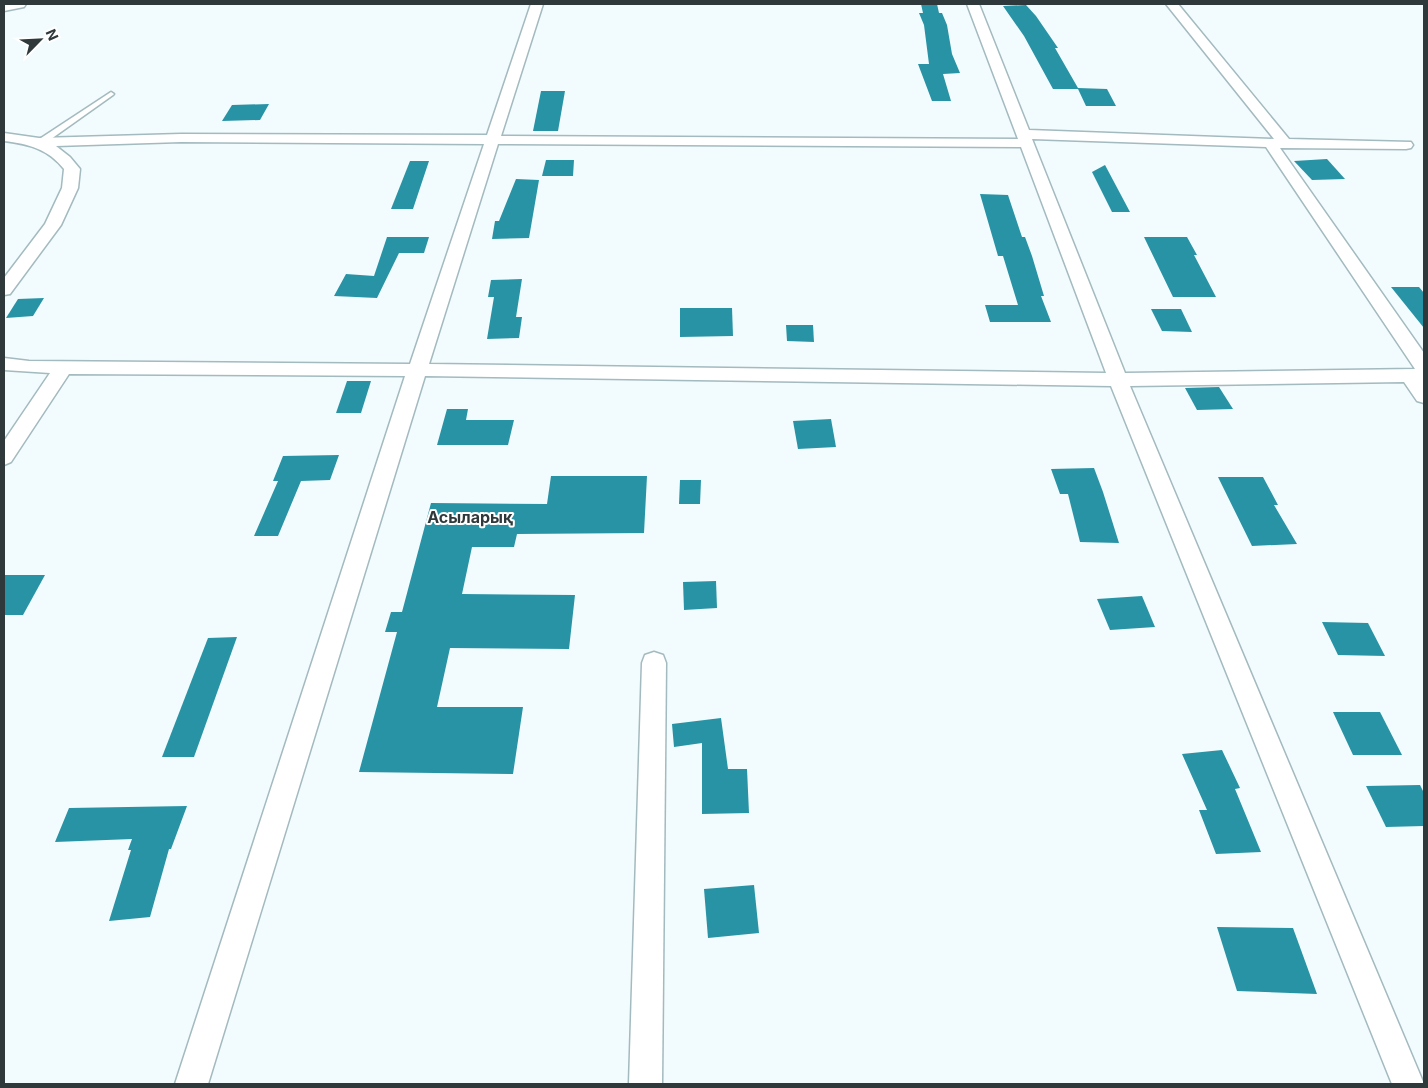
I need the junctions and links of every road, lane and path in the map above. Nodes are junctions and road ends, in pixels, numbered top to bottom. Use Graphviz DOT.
graph roads {
  1 [pos="20,4"];
  2 [pos="537,4"];
  3 [pos="973,4"];
  4 [pos="1172,4"];
  5 [pos="4,7"];
  6 [pos="111,94"];
  7 [pos="4,137"];
  8 [pos="1025,139"];
  9 [pos="492,141"];
  10 [pos="41,142"];
  11 [pos="1278,143"];
  12 [pos="1406,145"];
  13 [pos="4,290"];
  14 [pos="4,364"];
  15 [pos="63,368"];
  16 [pos="416,370"];
  17 [pos="1419,372"];
  18 [pos="1118,380"];
  19 [pos="1424,396"];
  20 [pos="4,457"];
  21 [pos="654,664"];
  22 [pos="191,1084"];
  23 [pos="645,1084"];
  24 [pos="1408,1084"];
  1 -- 5 [label="street"];
  2 -- 9 [label="street"];
  3 -- 8 [label="street"];
  4 -- 11 [label="street"];
  6 -- 10 [label="lane"];
  7 -- 10 [label="street"];
  8 -- 9 [label="street"];
  8 -- 11 [label="street"];
  8 -- 18 [label="street"];
  9 -- 10 [label="street"];
  9 -- 16 [label="street"];
  10 -- 13 [label="street"];
  11 -- 12 [label="street"];
  11 -- 17 [label="street"];
  14 -- 15 [label="street"];
  15 -- 16 [label="street"];
  15 -- 20 [label="street"];
  16 -- 18 [label="street"];
  16 -- 22 [label="street"];
  17 -- 18 [label="street"];
  17 -- 19 [label="street"];
  18 -- 24 [label="street"];
  21 -- 23 [label="street"];
}
